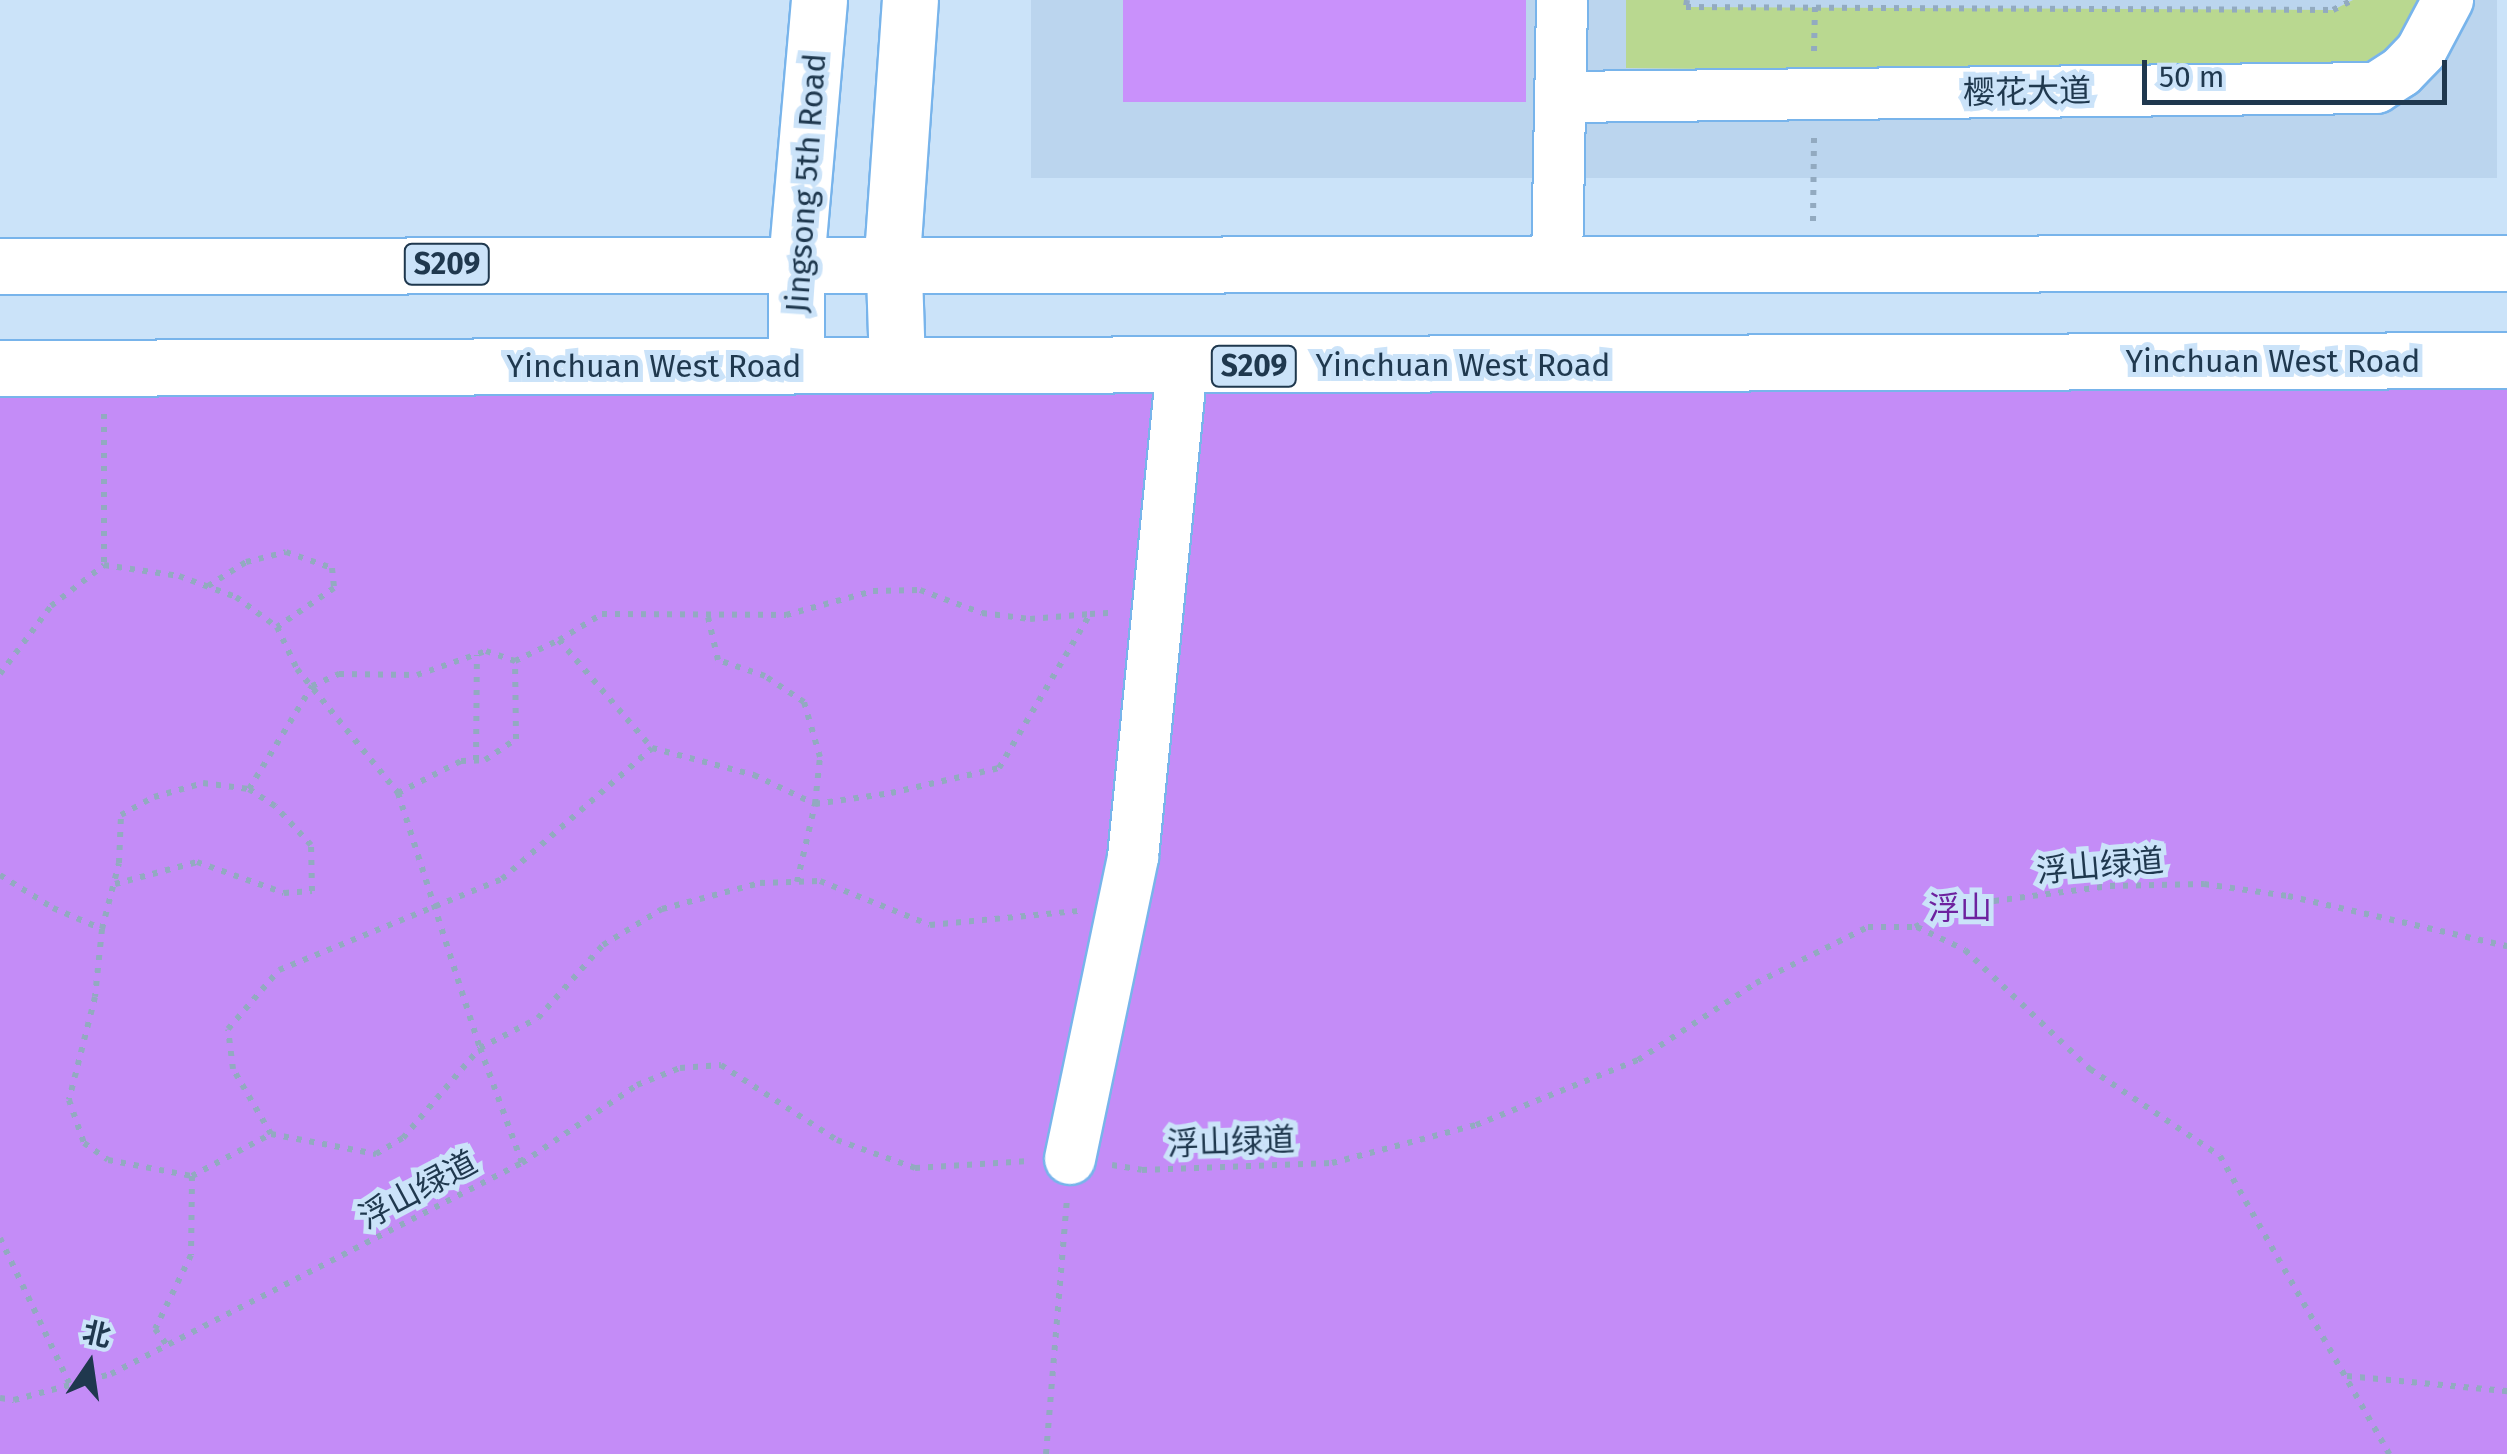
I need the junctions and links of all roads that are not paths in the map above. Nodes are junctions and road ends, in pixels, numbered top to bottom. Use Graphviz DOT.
graph roads {
  1 [pos="819,0"];
  2 [pos="910,0"];
  3 [pos="1562,0"];
  4 [pos="2448,0"];
  5 [pos="1560,98"];
  6 [pos="796,263"];
  7 [pos="895,263"];
  8 [pos="1556,263"];
  9 [pos="2507,264"];
  10 [pos="0,266"];
  11 [pos="2507,360"];
  12 [pos="796,365"];
  13 [pos="898,365"];
  14 [pos="1182,366"];
  15 [pos="0,368"];
  16 [pos="1070,1159"];
  1 -- 6 [label="main road, Jingsong 5th Road"];
  2 -- 7 [label="main road"];
  3 -- 5 [label="street"];
  4 -- 5 [label="street, 樱花大道"];
  5 -- 8 [label="street"];
  6 -- 7 [label="main road, S209"];
  6 -- 10 [label="main road, S209"];
  6 -- 12 [label="main road, Jingsong 5th Road"];
  7 -- 8 [label="main road, S209"];
  7 -- 13 [label="main road"];
  8 -- 9 [label="main road, S209"];
  11 -- 14 [label="main road, Yinchuan West Road / S209"];
  12 -- 13 [label="main road, Yinchuan West Road / S209"];
  12 -- 15 [label="main road, Yinchuan West Road / S209"];
  13 -- 14 [label="main road, Yinchuan West Road / S209"];
  14 -- 16 [label="street"];
}
